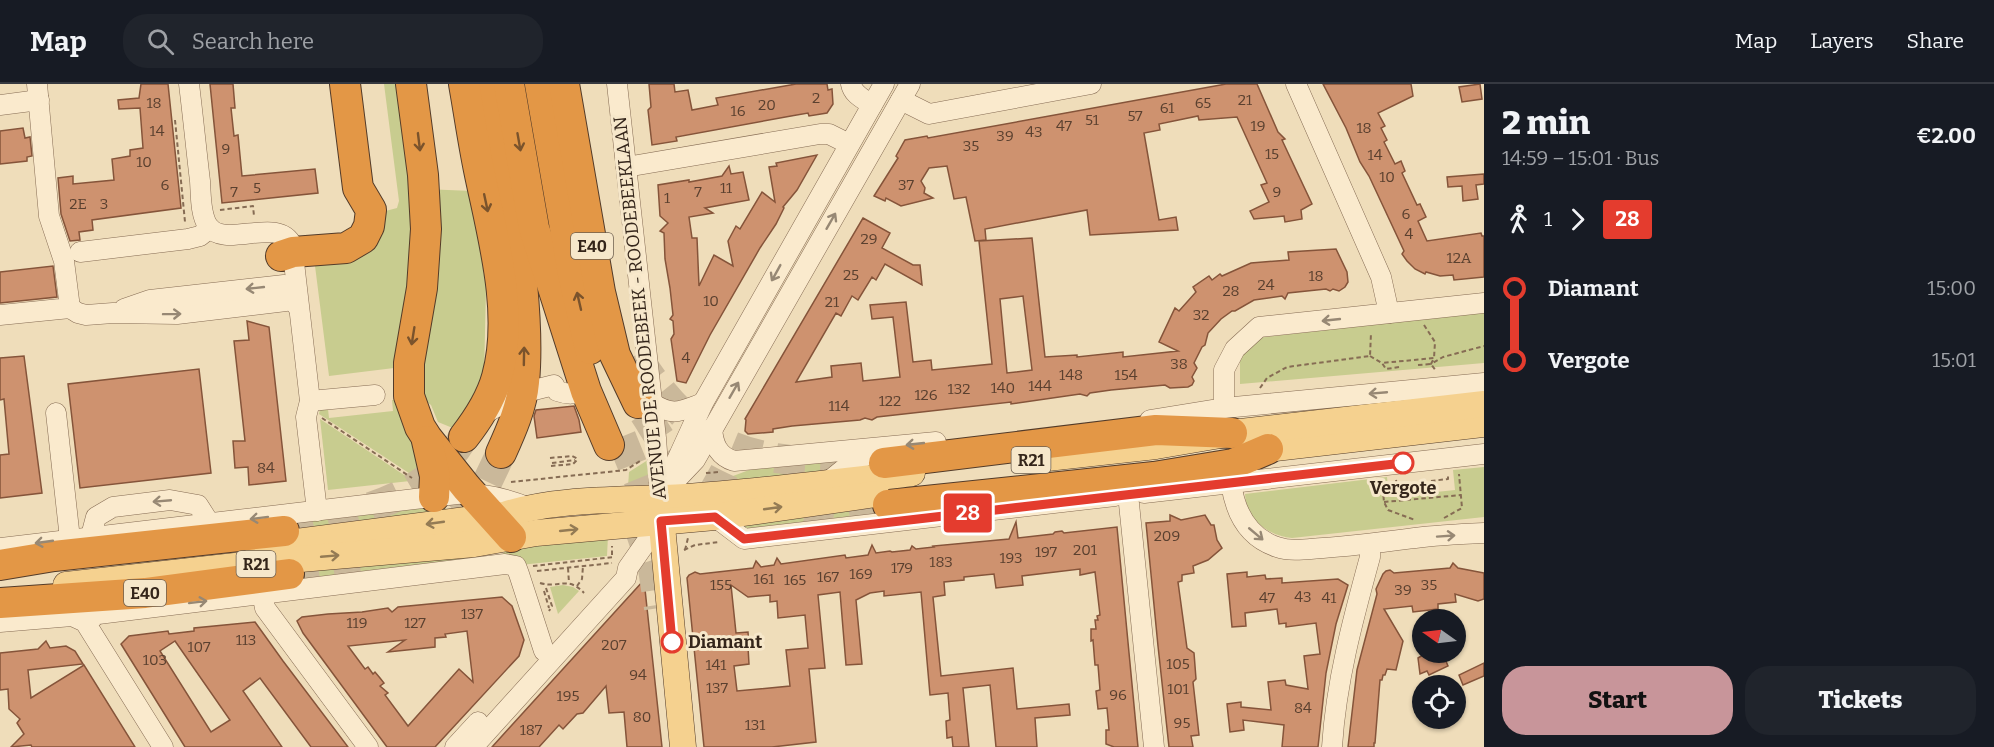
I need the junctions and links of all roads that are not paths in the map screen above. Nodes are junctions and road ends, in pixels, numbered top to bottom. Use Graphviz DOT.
graph roads {
  1 [pos="189,84"];
  2 [pos="345,84"];
  3 [pos="411,84"];
  4 [pos="464,84"];
  5 [pos="509,84"];
  6 [pos="540,84"];
  7 [pos="564,84"];
  8 [pos="580,84"];
  9 [pos="617,84"];
  10 [pos="850,84"];
  11 [pos="884,84"];
  12 [pos="1091,84"];
  13 [pos="1296,84"];
  14 [pos="38,92"];
  15 [pos="905,92"];
  16 [pos="490,96"];
  17 [pos="0,105"];
  18 [pos="872,105"];
  19 [pos="849,144"];
  20 [pos="626,167"];
  21 [pos="826,187"];
  22 [pos="844,198"];
  23 [pos="210,228"];
  24 [pos="80,252"];
  25 [pos="286,273"];
  26 [pos="1484,303"];
  27 [pos="70,308"];
  28 [pos="1380,314"];
  29 [pos="0,315"];
  30 [pos="636,355"];
  31 [pos="1484,382"];
  32 [pos="586,391"];
  33 [pos="522,393"];
  34 [pos="375,395"];
  35 [pos="645,403"];
  36 [pos="703,404"];
  37 [pos="1484,404"];
  38 [pos="312,411"];
  39 [pos="56,413"];
  40 [pos="1228,421"];
  41 [pos="1484,424"];
  42 [pos="471,427"];
  43 [pos="712,428"];
  44 [pos="427,438"];
  45 [pos="1268,449"];
  46 [pos="501,453"];
  47 [pos="1484,454"];
  48 [pos="882,455"];
  49 [pos="829,482"];
  50 [pos="1231,483"];
  51 [pos="427,490"];
  52 [pos="472,493"];
  53 [pos="1128,494"];
  54 [pos="888,505"];
  55 [pos="527,507"];
  56 [pos="661,509"];
  57 [pos="317,511"];
  58 [pos="715,517"];
  59 [pos="210,524"];
  60 [pos="502,527"];
  61 [pos="284,531"];
  62 [pos="1484,533"];
  63 [pos="91,536"];
  64 [pos="70,539"];
  65 [pos="1370,545"];
  66 [pos="0,548"];
  67 [pos="620,563"];
  68 [pos="0,564"];
  69 [pos="289,574"];
  70 [pos="0,577"];
  71 [pos="0,592"];
  72 [pos="262,593"];
  73 [pos="0,603"];
  74 [pos="85,618"];
  75 [pos="0,622"];
  76 [pos="544,651"];
  77 [pos="163,747"];
  78 [pos="368,747"];
  79 [pos="455,747"];
  80 [pos="473,747"];
  81 [pos="683,747"];
  82 [pos="1154,747"];
  83 [pos="1332,747"];
  1 -- 23 [label="street"];
  2 -- 25 [label="highway"];
  3 -- 44 [label="highway, one-way"];
  4 -- 42 [label="highway, one-way"];
  5 -- 32 [label="highway, E40, one-way"];
  32 -- 6 [label="highway, E40, one-way"];
  7 -- 35 [label="highway, E40"];
  8 -- 30 [label="highway, E40"];
  9 -- 20 [label="street, AVENUE DE ROODEBEEK - ROODEBEEKLAAN"];
  10 -- 18 [label="street"];
  11 -- 18 [label="street"];
  12 -- 15 [label="street"];
  13 -- 28 [label="street"];
  14 -- 17 [label="street"];
  14 -- 27 [label="street"];
  15 -- 22 [label="street"];
  33 -- 16 [label="highway, one-way"];
  18 -- 19 [label="street"];
  19 -- 20 [label="street"];
  19 -- 21 [label="street"];
  20 -- 35 [label="street, AVENUE DE ROODEBEEK - ROODEBEEKLAAN"];
  21 -- 22 [label="street"];
  21 -- 36 [label="street, one-way"];
  43 -- 22 [label="street, one-way"];
  23 -- 24 [label="street"];
  23 -- 25 [label="street"];
  25 -- 27 [label="street"];
  25 -- 38 [label="street"];
  26 -- 28 [label="street"];
  27 -- 29 [label="street"];
  28 -- 40 [label="street, one-way"];
  31 -- 40 [label="street, one-way"];
  32 -- 33 [label="street"];
  33 -- 42 [label="street"];
  33 -- 46 [label="highway"];
  34 -- 38 [label="street"];
  35 -- 36 [label="street"];
  35 -- 56 [label="street, AVENUE DE ROODEBEEK - ROODEBEEKLAAN"];
  36 -- 56 [label="street"];
  37 -- 40 [label="main road, R21"];
  38 -- 57 [label="street"];
  39 -- 64 [label="street"];
  40 -- 48 [label="highway, one-way"];
  40 -- 49 [label="main road, R21"];
  41 -- 45 [label="main road, R21"];
  43 -- 48 [label="street"];
  43 -- 56 [label="street"];
  44 -- 51 [label="highway"];
  44 -- 52 [label="highway"];
  45 -- 54 [label="highway"];
  58 -- 45 [label="main road, R21, one-way"];
  47 -- 50 [label="street"];
  48 -- 49 [label="street"];
  49 -- 56 [label="main road, R21"];
  50 -- 53 [label="street"];
  50 -- 65 [label="street, one-way"];
  51 -- 52 [label="street"];
  51 -- 57 [label="street"];
  52 -- 55 [label="street"];
  52 -- 60 [label="highway"];
  53 -- 58 [label="street"];
  53 -- 82 [label="street"];
  55 -- 56 [label="main road, R21"];
  55 -- 60 [label="main road, R21"];
  56 -- 58 [label="main road, R21"];
  60 -- 56 [label="main road, R21, one-way"];
  56 -- 67 [label="street"];
  56 -- 81 [label="main road, AVENUE DE ROODEBEEK - ROODEBEEKLAAN"];
  57 -- 59 [label="street, one-way"];
  59 -- 63 [label="street"];
  59 -- 63 [label="street, one-way"];
  60 -- 70 [label="main road, R21, one-way"];
  71 -- 60 [label="main road, R21, one-way"];
  61 -- 68 [label="highway"];
  65 -- 62 [label="street, one-way"];
  63 -- 64 [label="street"];
  64 -- 66 [label="street, one-way"];
  65 -- 83 [label="street"];
  67 -- 76 [label="street"];
  67 -- 80 [label="street"];
  69 -- 73 [label="highway, E40"];
  74 -- 72 [label="street, one-way"];
  72 -- 76 [label="street"];
  72 -- 78 [label="street"];
  74 -- 75 [label="street"];
  74 -- 77 [label="street"];
  76 -- 79 [label="street"];
}
